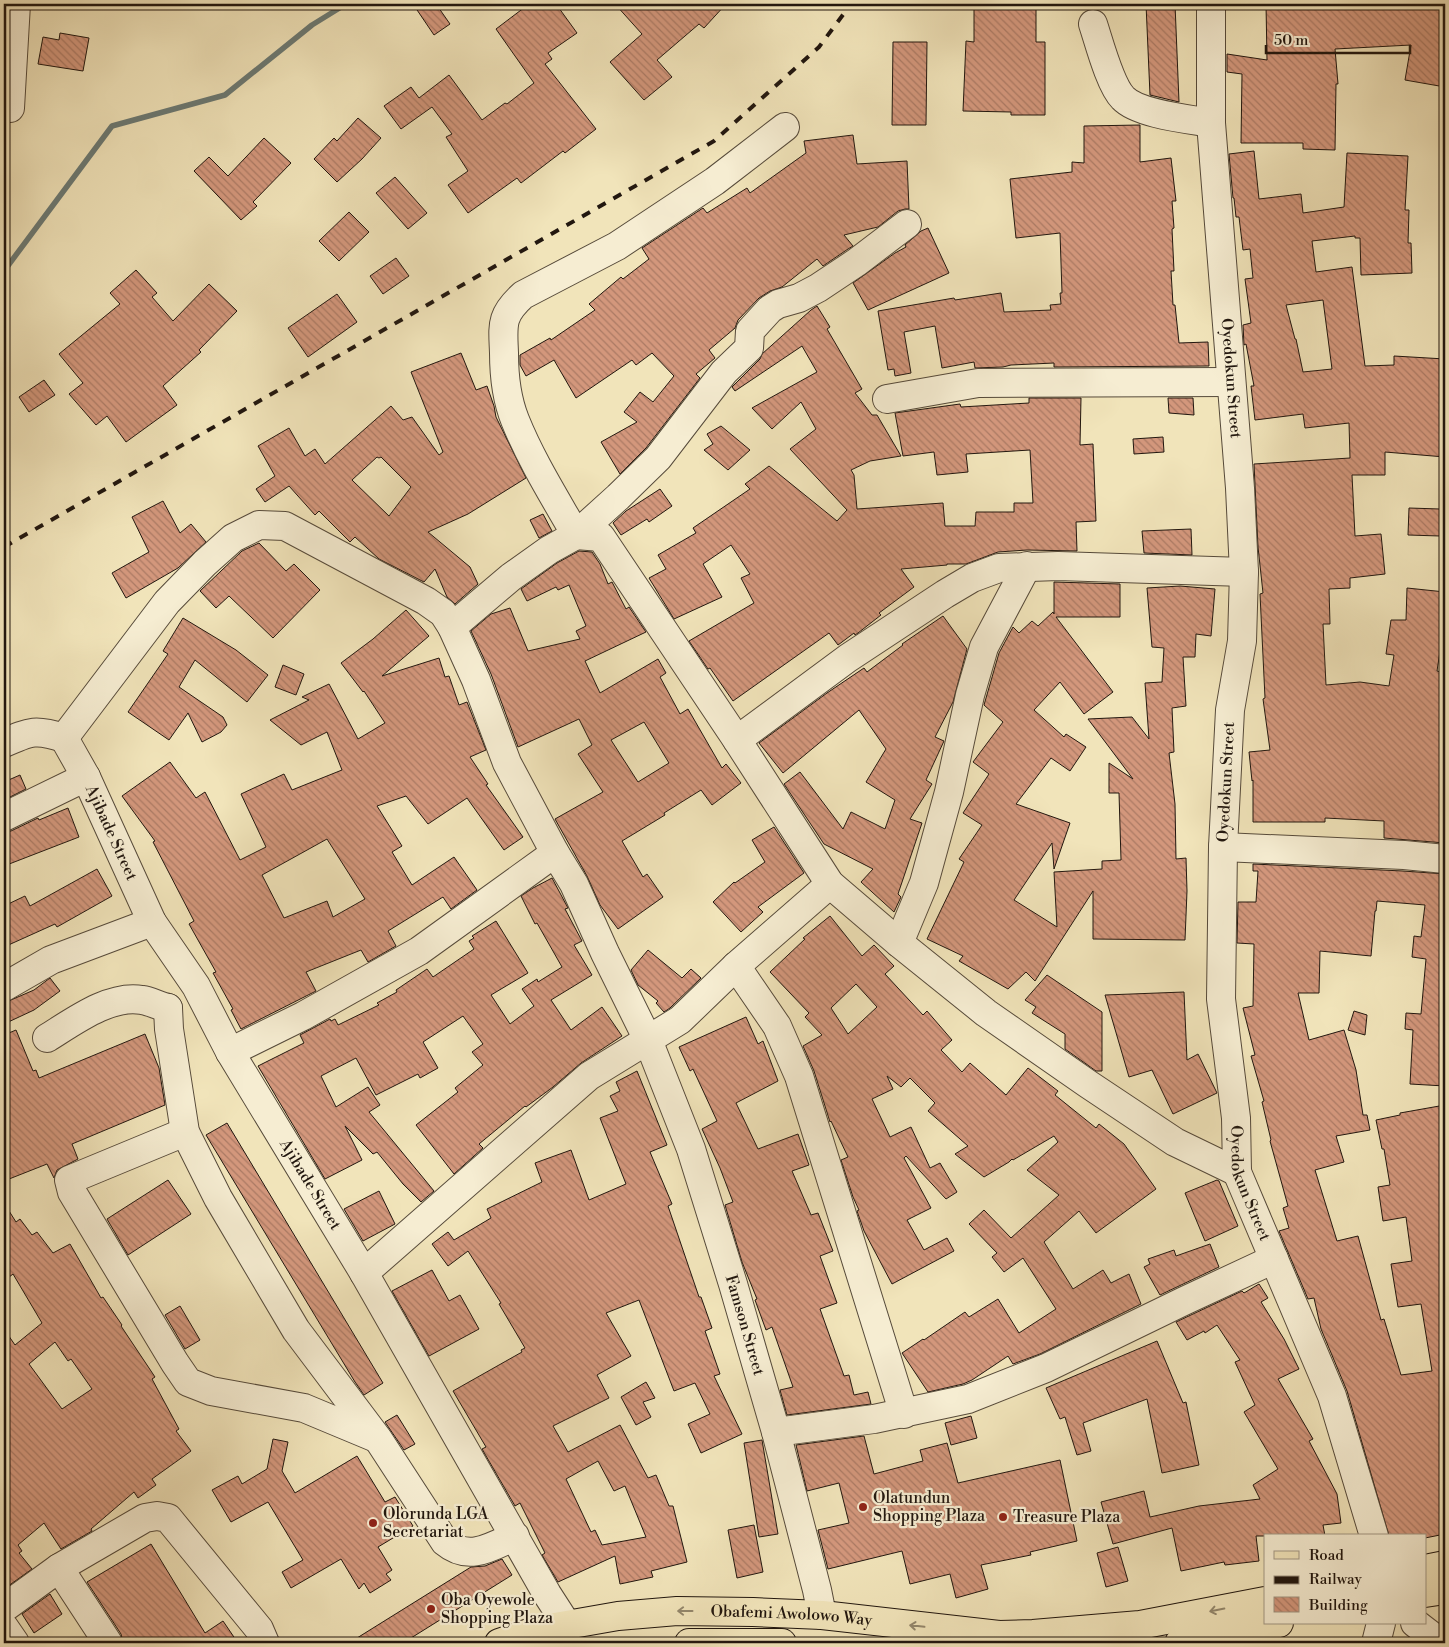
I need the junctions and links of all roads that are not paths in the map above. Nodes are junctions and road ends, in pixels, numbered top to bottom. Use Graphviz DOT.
graph roads {
  1 [pos="16,4"];
  2 [pos="1211,4"];
  3 [pos="1093,24"];
  4 [pos="10,108"];
  5 [pos="1211,123"];
  6 [pos="784,127"];
  7 [pos="907,224"];
  8 [pos="1230,382"];
  9 [pos="887,398"];
  10 [pos="576,535"];
  11 [pos="1026,566"];
  12 [pos="1244,572"];
  13 [pos="452,626"];
  14 [pos="64,738"];
  15 [pos="737,740"];
  16 [pos="4,743"];
  17 [pos="86,777"];
  18 [pos="4,817"];
  19 [pos="1223,847"];
  20 [pos="555,853"];
  21 [pos="1445,859"];
  22 [pos="830,884"];
  23 [pos="152,922"];
  24 [pos="899,943"];
  25 [pos="736,966"];
  26 [pos="196,986"];
  27 [pos="4,987"];
  28 [pos="168,1008"];
  29 [pos="47,1038"];
  30 [pos="648,1040"];
  31 [pos="230,1052"];
  32 [pos="185,1132"];
  33 [pos="1237,1172"];
  34 [pos="1274,1259"];
  35 [pos="364,1273"];
  36 [pos="904,1414"];
  37 [pos="776,1432"];
  38 [pos="378,1439"];
  39 [pos="1373,1534"];
  40 [pos="515,1536"];
  41 [pos="1445,1565"];
  42 [pos="59,1568"];
  43 [pos="1426,1569"];
  44 [pos="1445,1590"];
  45 [pos="1426,1594"];
  46 [pos="1264,1601"];
  47 [pos="4,1608"];
  48 [pos="822,1616"];
  49 [pos="1274,1624"];
  50 [pos="1381,1624"];
  51 [pos="1417,1624"];
  52 [pos="567,1625"];
  53 [pos="4,1627"];
  54 [pos="15,1643"];
  55 [pos="108,1643"];
  56 [pos="265,1643"];
  57 [pos="499,1643"];
  58 [pos="689,1643"];
  59 [pos="768,1643"];
  60 [pos="1178,1643"];
  61 [pos="1376,1643"];
  62 [pos="1441,1643"];
  1 -- 4 [label="street"];
  2 -- 5 [label="street, Oyedokun Street"];
  3 -- 5 [label="street"];
  5 -- 8 [label="street, Oyedokun Street"];
  6 -- 10 [label="street"];
  7 -- 10 [label="street"];
  8 -- 9 [label="street"];
  8 -- 12 [label="street, Oyedokun Street"];
  10 -- 13 [label="street"];
  10 -- 15 [label="street"];
  11 -- 12 [label="street"];
  11 -- 15 [label="street"];
  11 -- 24 [label="street"];
  12 -- 19 [label="street, Oyedokun Street"];
  13 -- 14 [label="street, Famson Street"];
  13 -- 20 [label="street, Famson Street"];
  14 -- 16 [label="street"];
  14 -- 17 [label="street, Ajibade Street"];
  15 -- 22 [label="street"];
  17 -- 18 [label="street"];
  17 -- 23 [label="street, Ajibade Street"];
  19 -- 21 [label="street"];
  19 -- 33 [label="street, Oyedokun Street"];
  20 -- 30 [label="street, Famson Street"];
  20 -- 31 [label="street"];
  22 -- 24 [label="street"];
  22 -- 25 [label="street"];
  23 -- 26 [label="street, Ajibade Street"];
  23 -- 27 [label="street"];
  24 -- 33 [label="street"];
  25 -- 30 [label="street"];
  25 -- 36 [label="street"];
  26 -- 28 [label="street"];
  26 -- 31 [label="street, Ajibade Street"];
  28 -- 29 [label="street"];
  28 -- 32 [label="street"];
  30 -- 35 [label="street"];
  30 -- 37 [label="street, Famson Street"];
  31 -- 35 [label="street, Ajibade Street"];
  32 -- 38 [label="street"];
  32 -- 38 [label="street"];
  33 -- 34 [label="street, Oyedokun Street"];
  34 -- 36 [label="street"];
  34 -- 39 [label="street, Oyedokun Street"];
  35 -- 40 [label="street, Ajibade Street"];
  36 -- 37 [label="street"];
  37 -- 48 [label="street, Famson Street"];
  38 -- 40 [label="street"];
  40 -- 52 [label="street, Ajibade Street"];
  41 -- 43 [label="main road"];
  42 -- 47 [label="street"];
  42 -- 55 [label="street"];
  42 -- 56 [label="street"];
  44 -- 45 [label="main road"];
  46 -- 48 [label="main road, Obafemi Awolowo Way, one-way"];
  48 -- 52 [label="main road, Obafemi Awolowo Way, one-way"];
  49 -- 60 [label="main road"];
  50 -- 61 [label="street"];
  51 -- 62 [label="street"];
  52 -- 57 [label="main road, Obafemi Awolowo Way"];
  53 -- 54 [label="street"];
  58 -- 59 [label="main road, Obafemi Awolowo Way"];
}
